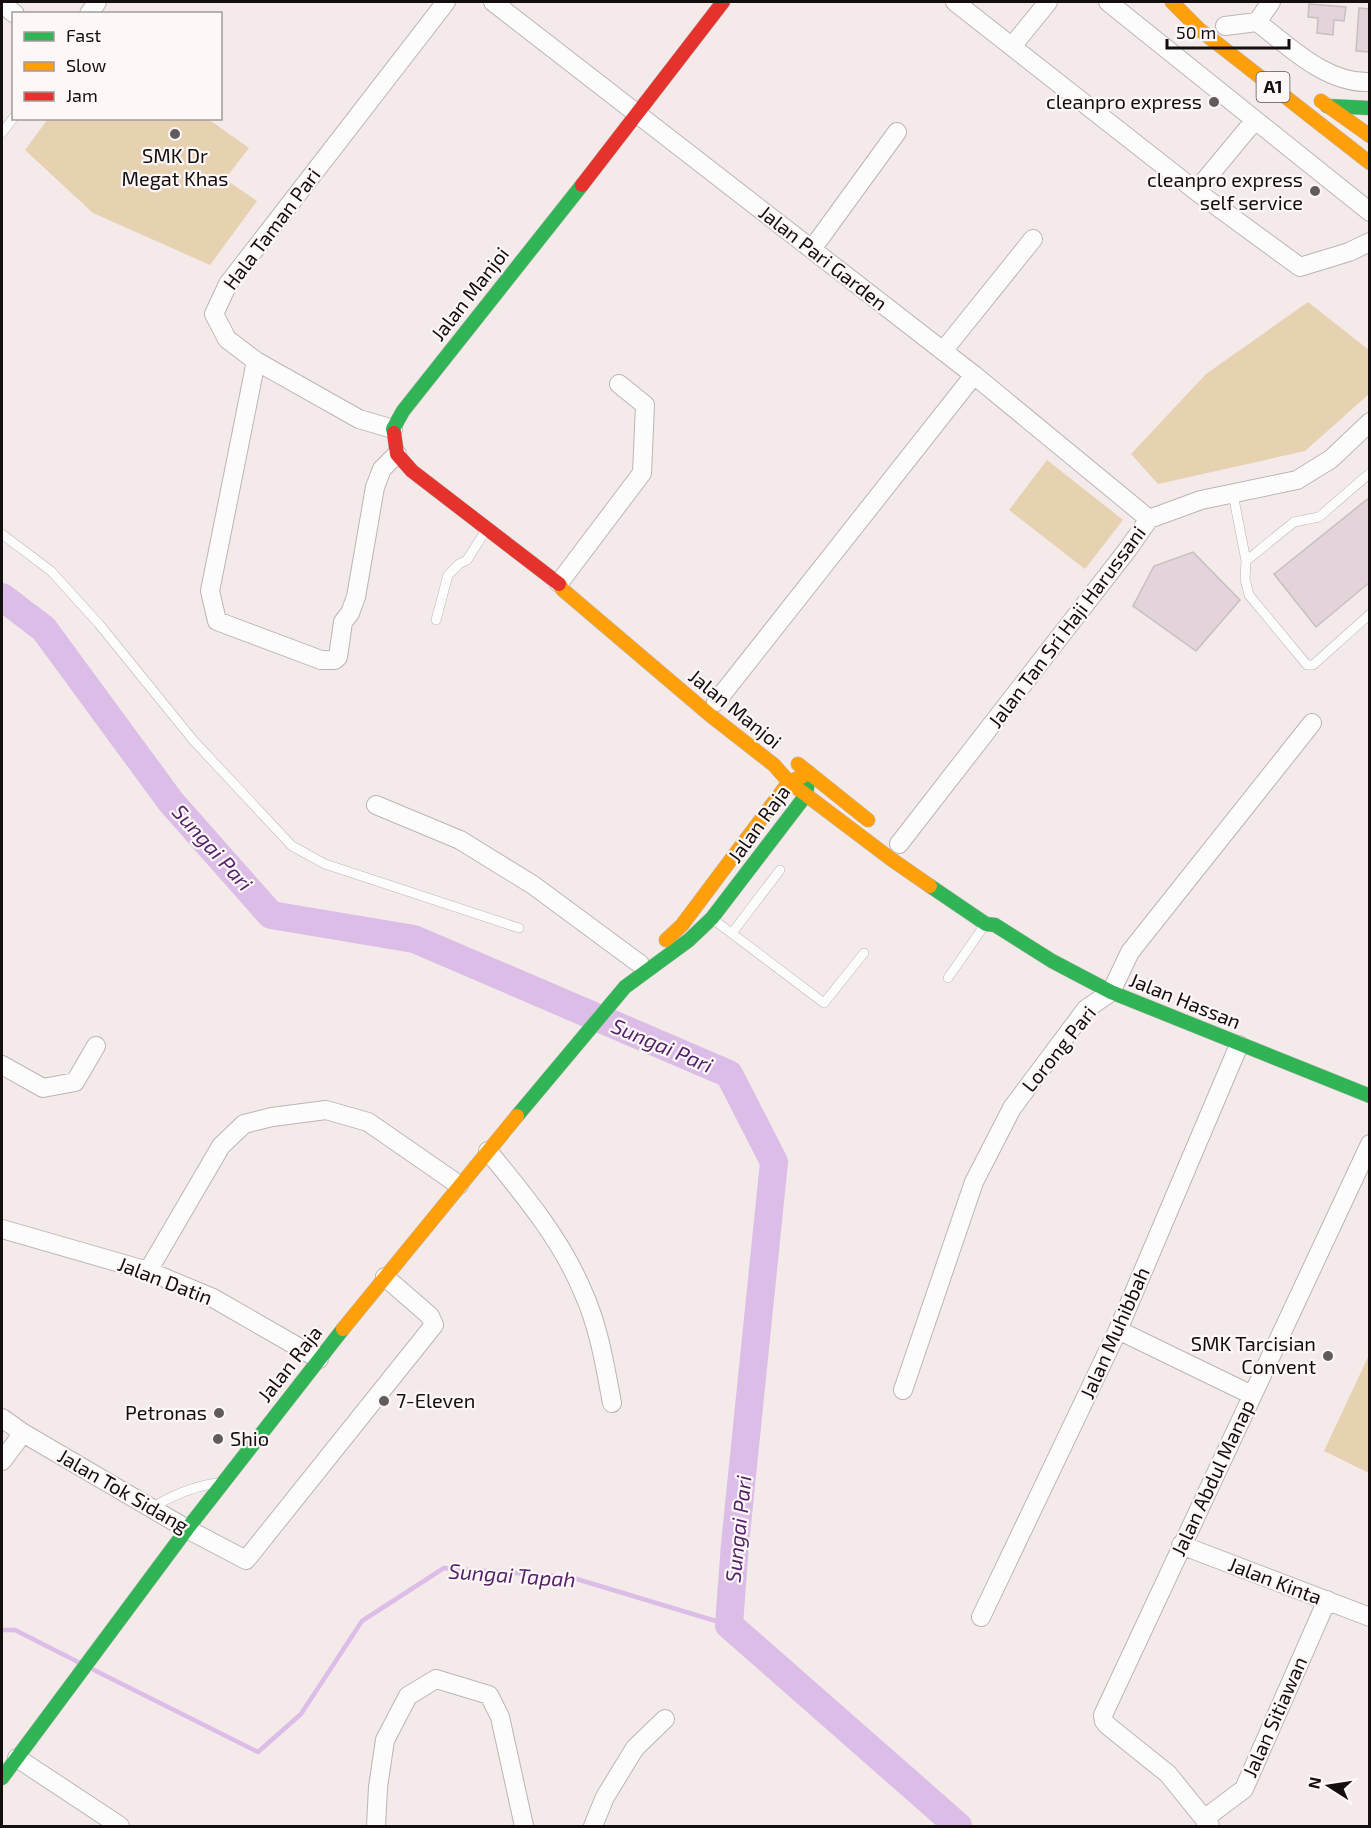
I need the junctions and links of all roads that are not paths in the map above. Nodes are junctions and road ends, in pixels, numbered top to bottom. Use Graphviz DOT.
graph roads {
  1 [pos="446,2"];
  2 [pos="493,2"];
  3 [pos="723,2"];
  4 [pos="955,2"];
  5 [pos="1048,2"];
  6 [pos="1108,2"];
  7 [pos="1271,2"];
  8 [pos="1176,5"];
  9 [pos="1217,21"];
  10 [pos="1257,22"];
  11 [pos="1244,41"];
  12 [pos="1013,45"];
  13 [pos="1370,82"];
  14 [pos="1309,91"];
  15 [pos="1327,106"];
  16 [pos="1370,108"];
  17 [pos="638,114"];
  18 [pos="12,120"];
  19 [pos="1255,120"];
  20 [pos="897,132"];
  21 [pos="2,133"];
  22 [pos="1370,136"];
  23 [pos="1370,163"];
  24 [pos="1197,191"];
  25 [pos="1370,212"];
  26 [pos="1033,239"];
  27 [pos="1370,242"];
  28 [pos="812,249"];
  29 [pos="943,351"];
  30 [pos="256,361"];
  31 [pos="974,375"];
  32 [pos="619,384"];
  33 [pos="1370,422"];
  34 [pos="393,429"];
  35 [pos="397,454"];
  36 [pos="1370,473"];
  37 [pos="1233,494"];
  38 [pos="1149,519"];
  39 [pos="487,528"];
  40 [pos="2,534"];
  41 [pos="1246,561"];
  42 [pos="559,583"];
  43 [pos="1370,614"];
  44 [pos="436,620"];
  45 [pos="721,705"];
  46 [pos="1312,723"];
  47 [pos="791,759"];
  48 [pos="809,773"];
  49 [pos="789,782"];
  50 [pos="807,795"];
  51 [pos="376,805"];
  52 [pos="894,844"];
  53 [pos="780,870"];
  54 [pos="935,873"];
  55 [pos="712,918"];
  56 [pos="990,925"];
  57 [pos="519,928"];
  58 [pos="732,933"];
  59 [pos="864,953"];
  60 [pos="640,964"];
  61 [pos="948,978"];
  62 [pos="625,987"];
  63 [pos="1112,992"];
  64 [pos="1239,1045"];
  65 [pos="96,1046"];
  66 [pos="2,1065"];
  67 [pos="1370,1096"];
  68 [pos="1370,1144"];
  69 [pos="488,1151"];
  70 [pos="459,1185"];
  71 [pos="2,1229"];
  72 [pos="148,1271"];
  73 [pos="385,1277"];
  74 [pos="1118,1330"];
  75 [pos="319,1359"];
  76 [pos="903,1390"];
  77 [pos="1252,1395"];
  78 [pos="612,1403"];
  79 [pos="2,1418"];
  80 [pos="23,1433"];
  81 [pos="2,1461"];
  82 [pos="224,1482"];
  83 [pos="152,1508"];
  84 [pos="187,1529"];
  85 [pos="1181,1545"];
  86 [pos="1327,1600"];
  87 [pos="981,1617"];
  88 [pos="1370,1617"];
  89 [pos="666,1719"];
  90 [pos="7,1768"];
  91 [pos="1207,1823"];
  92 [pos="120,1827"];
  93 [pos="376,1827"];
  94 [pos="524,1827"];
  95 [pos="593,1827"];
  1 -- 30 [label="street, Hala Taman Pari"];
  2 -- 17 [label="street, Jalan Pari Garden"];
  3 -- 17 [label="street, Jalan Manjoi"];
  4 -- 12 [label="street"];
  5 -- 12 [label="street"];
  6 -- 19 [label="street"];
  7 -- 10 [label="street"];
  8 -- 9 [label="street, A1"];
  8 -- 23 [label="street, A1"];
  9 -- 10 [label="street"];
  9 -- 11 [label="street, A1"];
  10 -- 13 [label="street"];
  12 -- 24 [label="street"];
  14 -- 15 [label="street, A1"];
  15 -- 16 [label="street"];
  15 -- 22 [label="street, A1"];
  17 -- 28 [label="street, Jalan Pari Garden"];
  17 -- 34 [label="street, Jalan Manjoi"];
  18 -- 21 [label="lane"];
  19 -- 24 [label="street"];
  19 -- 25 [label="street"];
  20 -- 28 [label="street"];
  24 -- 27 [label="street"];
  26 -- 29 [label="street"];
  28 -- 29 [label="street, Jalan Pari Garden"];
  29 -- 31 [label="street, Jalan Pari Garden"];
  30 -- 34 [label="street, Hala Taman Pari"];
  30 -- 35 [label="street"];
  31 -- 38 [label="street, Jalan Pari Garden"];
  31 -- 45 [label="street"];
  32 -- 42 [label="street"];
  33 -- 37 [label="street, Jalan Tan Sri Haji Harussani"];
  34 -- 35 [label="street"];
  35 -- 39 [label="street, Jalan Manjoi"];
  36 -- 41 [label="lane"];
  37 -- 38 [label="street, Jalan Tan Sri Haji Harussani"];
  37 -- 41 [label="lane"];
  38 -- 52 [label="street, Jalan Tan Sri Haji Harussani"];
  39 -- 42 [label="street, Jalan Manjoi"];
  39 -- 44 [label="lane"];
  40 -- 57 [label="lane"];
  41 -- 43 [label="lane"];
  42 -- 45 [label="street, Jalan Manjoi"];
  42 -- 49 [label="street, Jalan Manjoi"];
  46 -- 63 [label="street, Lorong Pari"];
  47 -- 48 [label="street, Jalan Manjoi"];
  48 -- 49 [label="street, Jalan Raja"];
  48 -- 50 [label="street, Jalan Raja"];
  48 -- 52 [label="street, Jalan Hassan"];
  49 -- 50 [label="street, Jalan Manjoi"];
  49 -- 60 [label="street, Jalan Raja"];
  50 -- 52 [label="street, Jalan Hassan"];
  50 -- 55 [label="street, Jalan Raja"];
  51 -- 60 [label="street"];
  52 -- 56 [label="street, Jalan Hassan"];
  53 -- 58 [label="lane"];
  54 -- 56 [label="street, Jalan Hassan"];
  55 -- 58 [label="lane"];
  55 -- 62 [label="street, Jalan Raja"];
  56 -- 61 [label="lane"];
  56 -- 63 [label="street, Jalan Hassan"];
  58 -- 59 [label="lane"];
  60 -- 62 [label="street, Jalan Raja"];
  62 -- 69 [label="street, Jalan Raja"];
  63 -- 64 [label="street, Jalan Hassan"];
  63 -- 76 [label="street, Lorong Pari"];
  64 -- 67 [label="street, Jalan Hassan"];
  64 -- 74 [label="street, Jalan Muhibbah"];
  65 -- 66 [label="street"];
  68 -- 77 [label="street, Jalan Abdul Manap"];
  69 -- 70 [label="street, Jalan Raja"];
  69 -- 78 [label="street"];
  70 -- 72 [label="street"];
  70 -- 73 [label="street, Jalan Raja"];
  71 -- 72 [label="street, Jalan Datin"];
  72 -- 75 [label="street, Jalan Datin"];
  73 -- 75 [label="street, Jalan Raja"];
  73 -- 84 [label="street, Jalan Tok Sidang"];
  74 -- 77 [label="street"];
  74 -- 87 [label="street, Jalan Muhibbah"];
  75 -- 82 [label="street, Jalan Raja"];
  77 -- 85 [label="street, Jalan Abdul Manap"];
  79 -- 80 [label="street, Jalan Tok Sidang"];
  80 -- 81 [label="street"];
  80 -- 83 [label="street, Jalan Tok Sidang"];
  82 -- 83 [label="lane"];
  82 -- 84 [label="street, Jalan Raja"];
  83 -- 84 [label="street, Jalan Tok Sidang"];
  84 -- 90 [label="street, Jalan Raja"];
  85 -- 86 [label="street, Jalan Kinta"];
  85 -- 91 [label="street, Jalan Abdul Manap"];
  86 -- 88 [label="street, Jalan Kinta"];
  86 -- 91 [label="street, Jalan Sitiawan"];
  89 -- 95 [label="street"];
  90 -- 92 [label="street"];
  93 -- 94 [label="street"];
}
